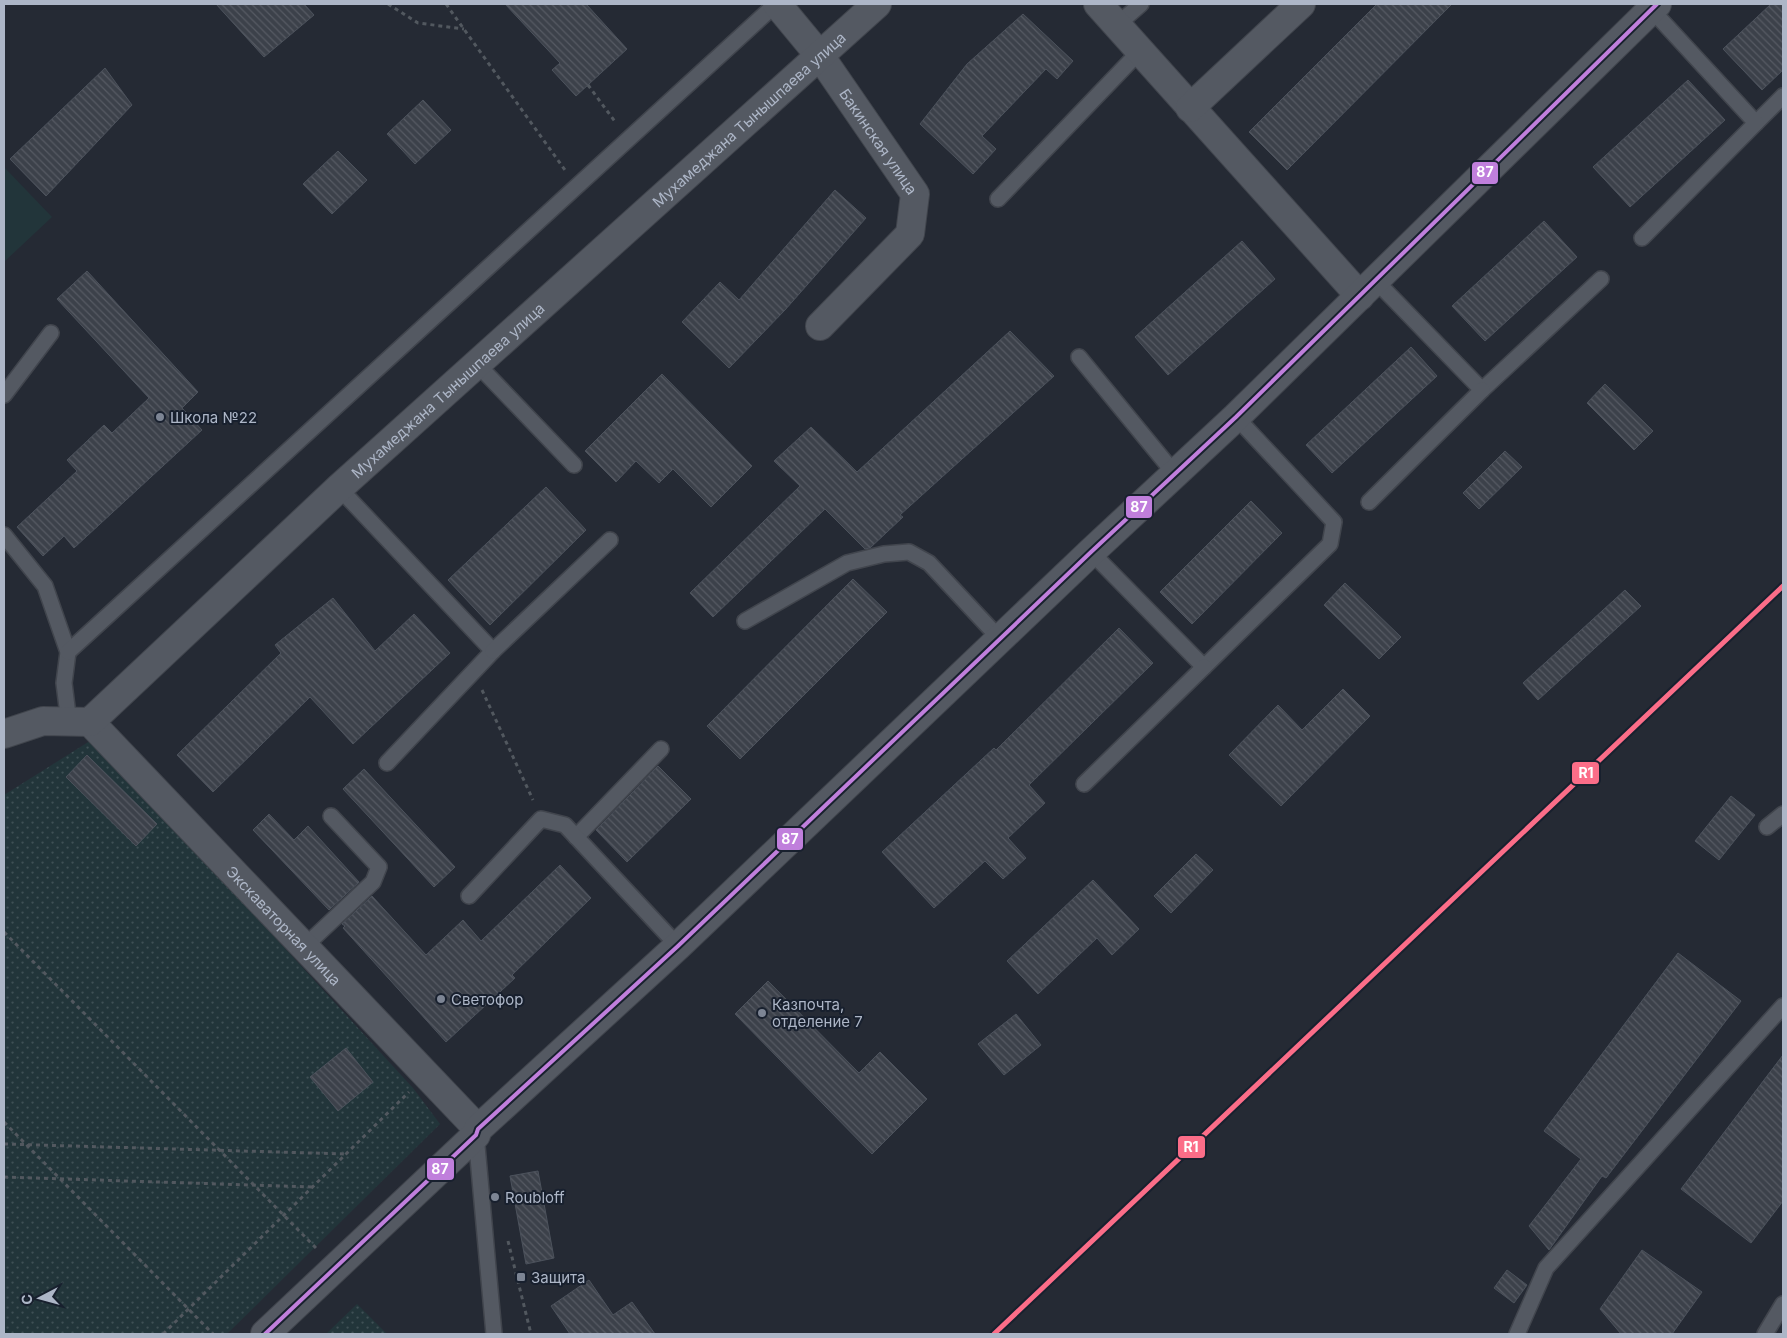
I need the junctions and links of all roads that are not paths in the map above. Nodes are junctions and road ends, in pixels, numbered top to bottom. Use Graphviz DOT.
graph roads {
  1 [pos="777,4"];
  2 [pos="877,4"];
  3 [pos="1098,4"];
  4 [pos="1141,4"];
  5 [pos="1301,4"];
  6 [pos="1654,6"];
  7 [pos="1117,25"];
  8 [pos="1140,51"];
  9 [pos="820,56"];
  10 [pos="1783,96"];
  11 [pos="1190,108"];
  12 [pos="1756,123"];
  13 [pos="998,199"];
  14 [pos="1642,238"];
  15 [pos="1601,279"];
  16 [pos="1368,288"];
  17 [pos="820,326"];
  18 [pos="52,333"];
  19 [pos="1079,358"];
  20 [pos="477,364"];
  21 [pos="1482,390"];
  22 [pos="4,395"];
  23 [pos="1236,417"];
  24 [pos="574,465"];
  25 [pos="1174,474"];
  26 [pos="339,488"];
  27 [pos="1368,502"];
  28 [pos="4,535"];
  29 [pos="610,540"];
  30 [pos="1091,552"];
  31 [pos="745,621"];
  32 [pos="1000,638"];
  33 [pos="492,651"];
  34 [pos="68,652"];
  35 [pos="1204,667"];
  36 [pos="80,722"];
  37 [pos="4,734"];
  38 [pos="661,750"];
  39 [pos="387,764"];
  40 [pos="1084,784"];
  41 [pos="1783,814"];
  42 [pos="331,816"];
  43 [pos="1768,827"];
  44 [pos="576,837"];
  45 [pos="468,896"];
  46 [pos="678,946"];
  47 [pos="304,947"];
  48 [pos="1783,1006"];
  49 [pos="477,1132"];
  50 [pos="1783,1304"];
  51 [pos="265,1334"];
  52 [pos="494,1334"];
  53 [pos="1517,1334"];
  54 [pos="1765,1334"];
  1 -- 9 [label="street, Бакинская улица"];
  1 -- 34 [label="lane"];
  2 -- 9 [label="street, Мухамеджана Тынышпаева улица"];
  3 -- 7 [label="street"];
  4 -- 7 [label="lane"];
  5 -- 11 [label="street"];
  6 -- 12 [label="lane"];
  6 -- 16 [label="street"];
  7 -- 8 [label="street"];
  8 -- 11 [label="street"];
  8 -- 13 [label="lane"];
  9 -- 17 [label="street, Бакинская улица"];
  9 -- 20 [label="street, Мухамеджана Тынышпаева улица"];
  10 -- 12 [label="lane"];
  11 -- 16 [label="street"];
  12 -- 14 [label="lane"];
  15 -- 21 [label="lane"];
  16 -- 21 [label="lane"];
  16 -- 23 [label="street"];
  18 -- 22 [label="lane"];
  19 -- 25 [label="lane"];
  20 -- 24 [label="lane"];
  20 -- 26 [label="street, Мухамеджана Тынышпаева улица"];
  21 -- 27 [label="lane"];
  23 -- 25 [label="street"];
  23 -- 35 [label="lane"];
  25 -- 30 [label="street"];
  26 -- 33 [label="lane"];
  26 -- 36 [label="street, Мухамеджана Тынышпаева улица"];
  28 -- 34 [label="lane"];
  29 -- 33 [label="lane"];
  30 -- 32 [label="street"];
  30 -- 35 [label="lane"];
  31 -- 32 [label="lane"];
  32 -- 46 [label="street"];
  33 -- 39 [label="lane"];
  34 -- 36 [label="lane"];
  35 -- 40 [label="lane"];
  36 -- 37 [label="street"];
  36 -- 47 [label="street, Экскаваторная улица"];
  38 -- 44 [label="lane"];
  41 -- 43 [label="lane"];
  42 -- 47 [label="lane"];
  44 -- 45 [label="lane"];
  44 -- 46 [label="lane"];
  46 -- 49 [label="street"];
  47 -- 49 [label="street, Экскаваторная улица"];
  48 -- 53 [label="lane"];
  49 -- 51 [label="street"];
  49 -- 52 [label="lane"];
  50 -- 54 [label="lane"];
}
